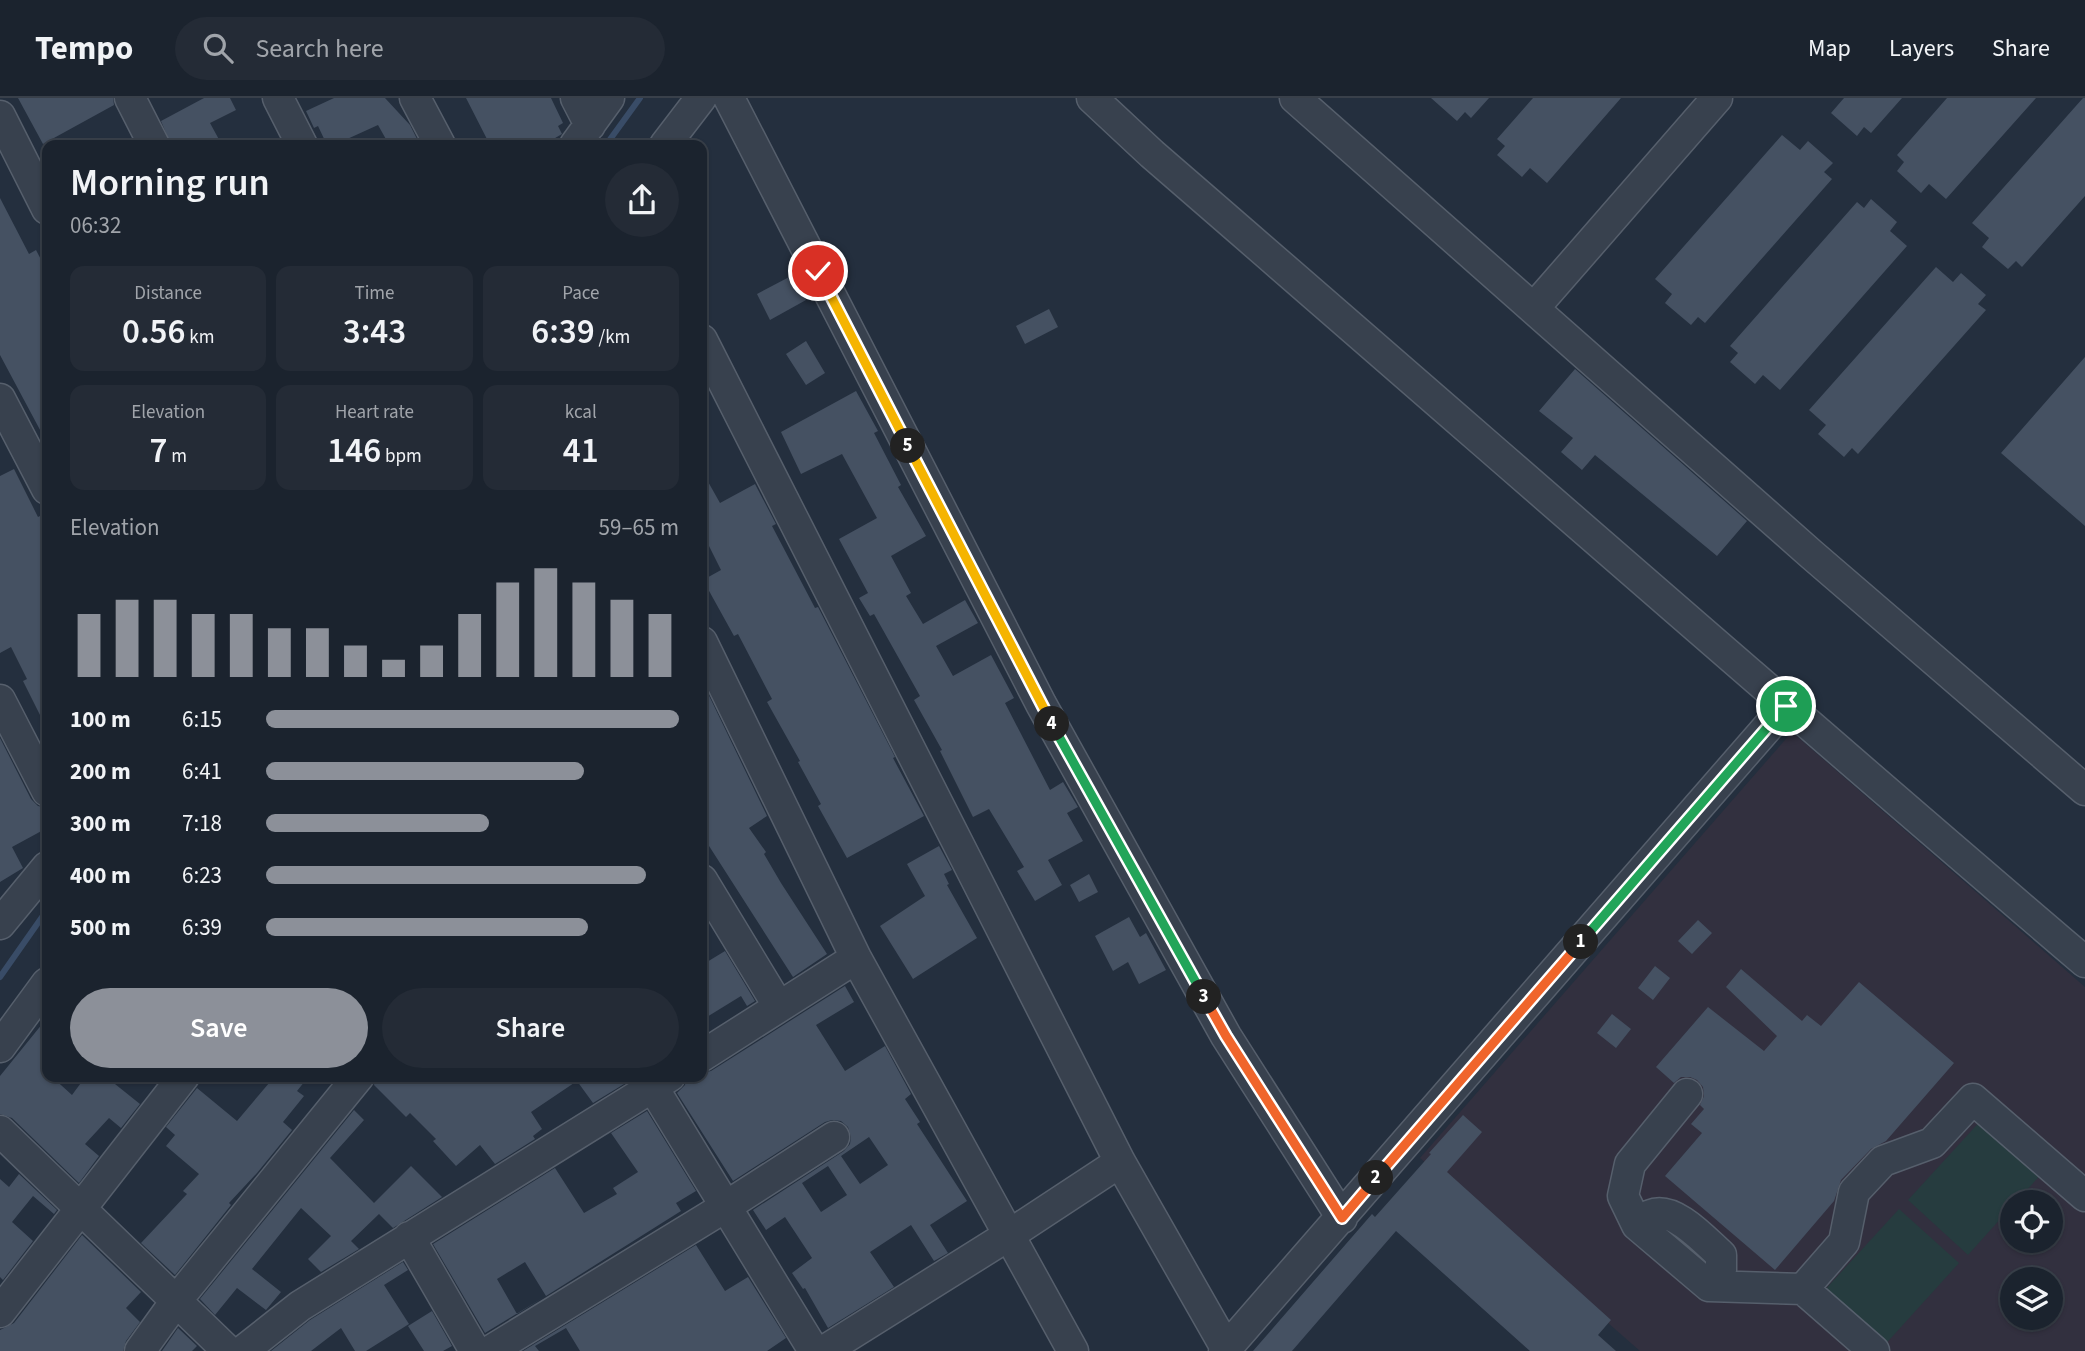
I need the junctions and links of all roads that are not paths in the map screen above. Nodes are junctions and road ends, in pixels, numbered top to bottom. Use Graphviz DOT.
graph roads {
  1 [pos="130,98"];
  2 [pos="278,98"];
  3 [pos="415,98"];
  4 [pos="576,98"];
  5 [pos="609,98"];
  6 [pos="701,98"];
  7 [pos="729,98"];
  8 [pos="1092,98"];
  9 [pos="1295,98"];
  10 [pos="1717,98"];
  11 [pos="0,116"];
  12 [pos="582,135"];
  13 [pos="151,140"];
  14 [pos="299,140"];
  15 [pos="437,140"];
  16 [pos="669,140"];
  17 [pos="42,199"];
  18 [pos="1534,308"];
  19 [pos="707,350"];
  20 [pos="0,400"];
  21 [pos="42,480"];
  22 [pos="707,652"];
  23 [pos="0,700"];
  24 [pos="1786,706"];
  25 [pos="42,781"];
  26 [pos="2085,790"];
  27 [pos="42,873"];
  28 [pos="707,888"];
  29 [pos="0,924"];
  30 [pos="856,958"];
  31 [pos="2085,962"];
  32 [pos="42,990"];
  33 [pos="779,1007"];
  34 [pos="0,1047"];
  35 [pos="707,1053"];
  36 [pos="179,1082"];
  37 [pos="354,1082"];
  38 [pos="653,1082"];
  39 [pos="657,1082"];
  40 [pos="1687,1094"];
  41 [pos="0,1131"];
  42 [pos="834,1137"];
  43 [pos="1120,1163"];
  44 [pos="2085,1196"];
  45 [pos="725,1207"];
  46 [pos="82,1208"];
  47 [pos="1342,1218"];
  48 [pos="1702,1223"];
  49 [pos="1637,1225"];
  50 [pos="1009,1236"];
  51 [pos="409,1237"];
  52 [pos="1674,1256"];
  53 [pos="1709,1286"];
  54 [pos="1803,1289"];
  55 [pos="176,1301"];
  56 [pos="0,1312"];
  57 [pos="1225,1350"];
  58 [pos="140,1351"];
  59 [pos="228,1351"];
  60 [pos="243,1351"];
  61 [pos="475,1351"];
  62 [pos="490,1351"];
  63 [pos="814,1351"];
  64 [pos="824,1351"];
  65 [pos="1073,1351"];
  66 [pos="1874,1351"];
  1 -- 13 [label="street"];
  2 -- 14 [label="street"];
  3 -- 15 [label="street"];
  4 -- 12 [label="street"];
  5 -- 12 [label="street"];
  6 -- 16 [label="street"];
  7 -- 47 [label="street"];
  8 -- 24 [label="street"];
  9 -- 18 [label="street"];
  10 -- 18 [label="street"];
  11 -- 17 [label="street"];
  18 -- 26 [label="street"];
  19 -- 43 [label="street"];
  20 -- 21 [label="street"];
  22 -- 30 [label="street"];
  23 -- 25 [label="street"];
  24 -- 31 [label="street"];
  24 -- 47 [label="street"];
  27 -- 29 [label="street"];
  28 -- 33 [label="street"];
  30 -- 33 [label="street"];
  30 -- 50 [label="street"];
  32 -- 34 [label="street"];
  33 -- 35 [label="street"];
  36 -- 46 [label="street"];
  37 -- 55 [label="street"];
  38 -- 51 [label="street"];
  39 -- 45 [label="street"];
  40 -- 49 [label="street"];
  41 -- 46 [label="street"];
  42 -- 45 [label="street"];
  43 -- 50 [label="street"];
  43 -- 57 [label="street"];
  44 -- 54 [label="street"];
  45 -- 62 [label="street"];
  45 -- 63 [label="street"];
  46 -- 55 [label="street"];
  46 -- 56 [label="street"];
  47 -- 57 [label="street"];
  48 -- 49 [label="street"];
  48 -- 52 [label="street"];
  48 -- 53 [label="street"];
  49 -- 52 [label="street"];
  50 -- 64 [label="street"];
  50 -- 65 [label="street"];
  51 -- 60 [label="street"];
  51 -- 61 [label="street"];
  52 -- 53 [label="street"];
  53 -- 54 [label="street"];
  54 -- 66 [label="street"];
  55 -- 58 [label="street"];
  55 -- 59 [label="street"];
}
